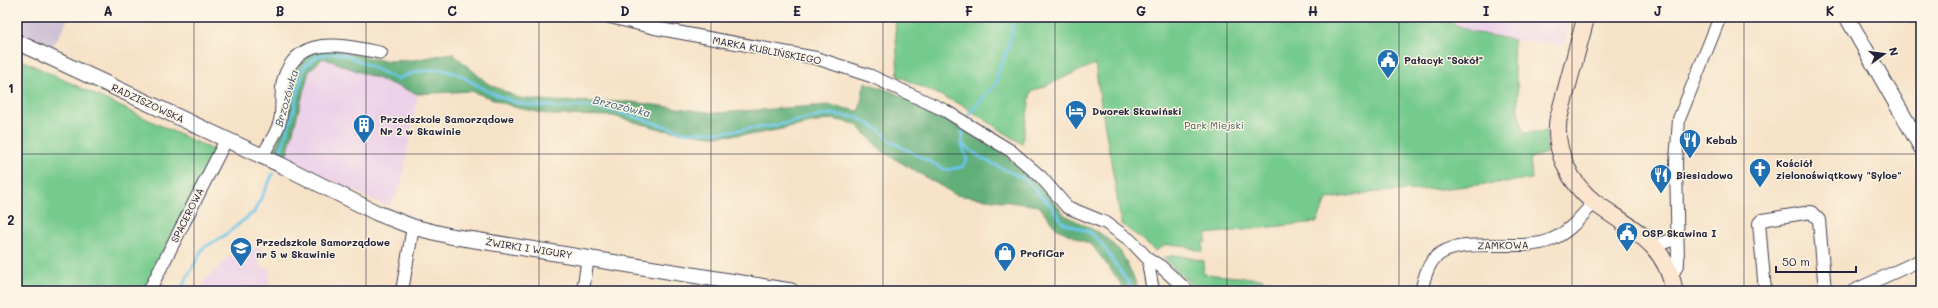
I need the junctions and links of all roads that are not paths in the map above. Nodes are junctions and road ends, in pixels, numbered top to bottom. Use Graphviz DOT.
graph roads {
  1 [pos="610,17"];
  2 [pos="1586,17"];
  3 [pos="1720,17"];
  4 [pos="1847,17"];
  5 [pos="17,42"];
  6 [pos="381,53"];
  7 [pos="226,140"];
  8 [pos="1921,147"];
  9 [pos="262,156"];
  10 [pos="279,164"];
  11 [pos="1594,202"];
  12 [pos="413,227"];
  13 [pos="1677,235"];
  14 [pos="1654,246"];
  15 [pos="1921,260"];
  16 [pos="1150,261"];
  17 [pos="587,262"];
  18 [pos="1673,284"];
  19 [pos="722,286"];
  20 [pos="149,291"];
  21 [pos="402,291"];
  22 [pos="583,291"];
  23 [pos="791,291"];
  24 [pos="1153,291"];
  25 [pos="1188,291"];
  26 [pos="1422,291"];
  27 [pos="1765,291"];
  28 [pos="1825,291"];
  29 [pos="1853,291"];
  1 -- 16 [label="street, MARKA KUBLIŃSKIEGO"];
  2 -- 11 [label="main road"];
  3 -- 13 [label="street"];
  4 -- 8 [label="street"];
  5 -- 7 [label="street, RADZISZOWSKA"];
  6 -- 9 [label="street"];
  7 -- 9 [label="street, RADZISZOWSKA"];
  7 -- 20 [label="street, SPACEROWA"];
  9 -- 10 [label="street, RADZISZOWSKA"];
  10 -- 12 [label="street, ŻWIRKI I WIGURY"];
  11 -- 14 [label="main road"];
  11 -- 26 [label="street, ZAMKOWA"];
  12 -- 17 [label="street, ŻWIRKI I WIGURY"];
  12 -- 21 [label="street"];
  13 -- 14 [label="street"];
  13 -- 18 [label="street"];
  14 -- 18 [label="main road"];
  15 -- 29 [label="street"];
  16 -- 24 [label="street"];
  16 -- 25 [label="street, MARKA KUBLIŃSKIEGO"];
  17 -- 19 [label="street, ŻWIRKI I WIGURY"];
  17 -- 22 [label="street"];
  19 -- 23 [label="street, ŻWIRKI I WIGURY"];
  27 -- 28 [label="street"];
}
